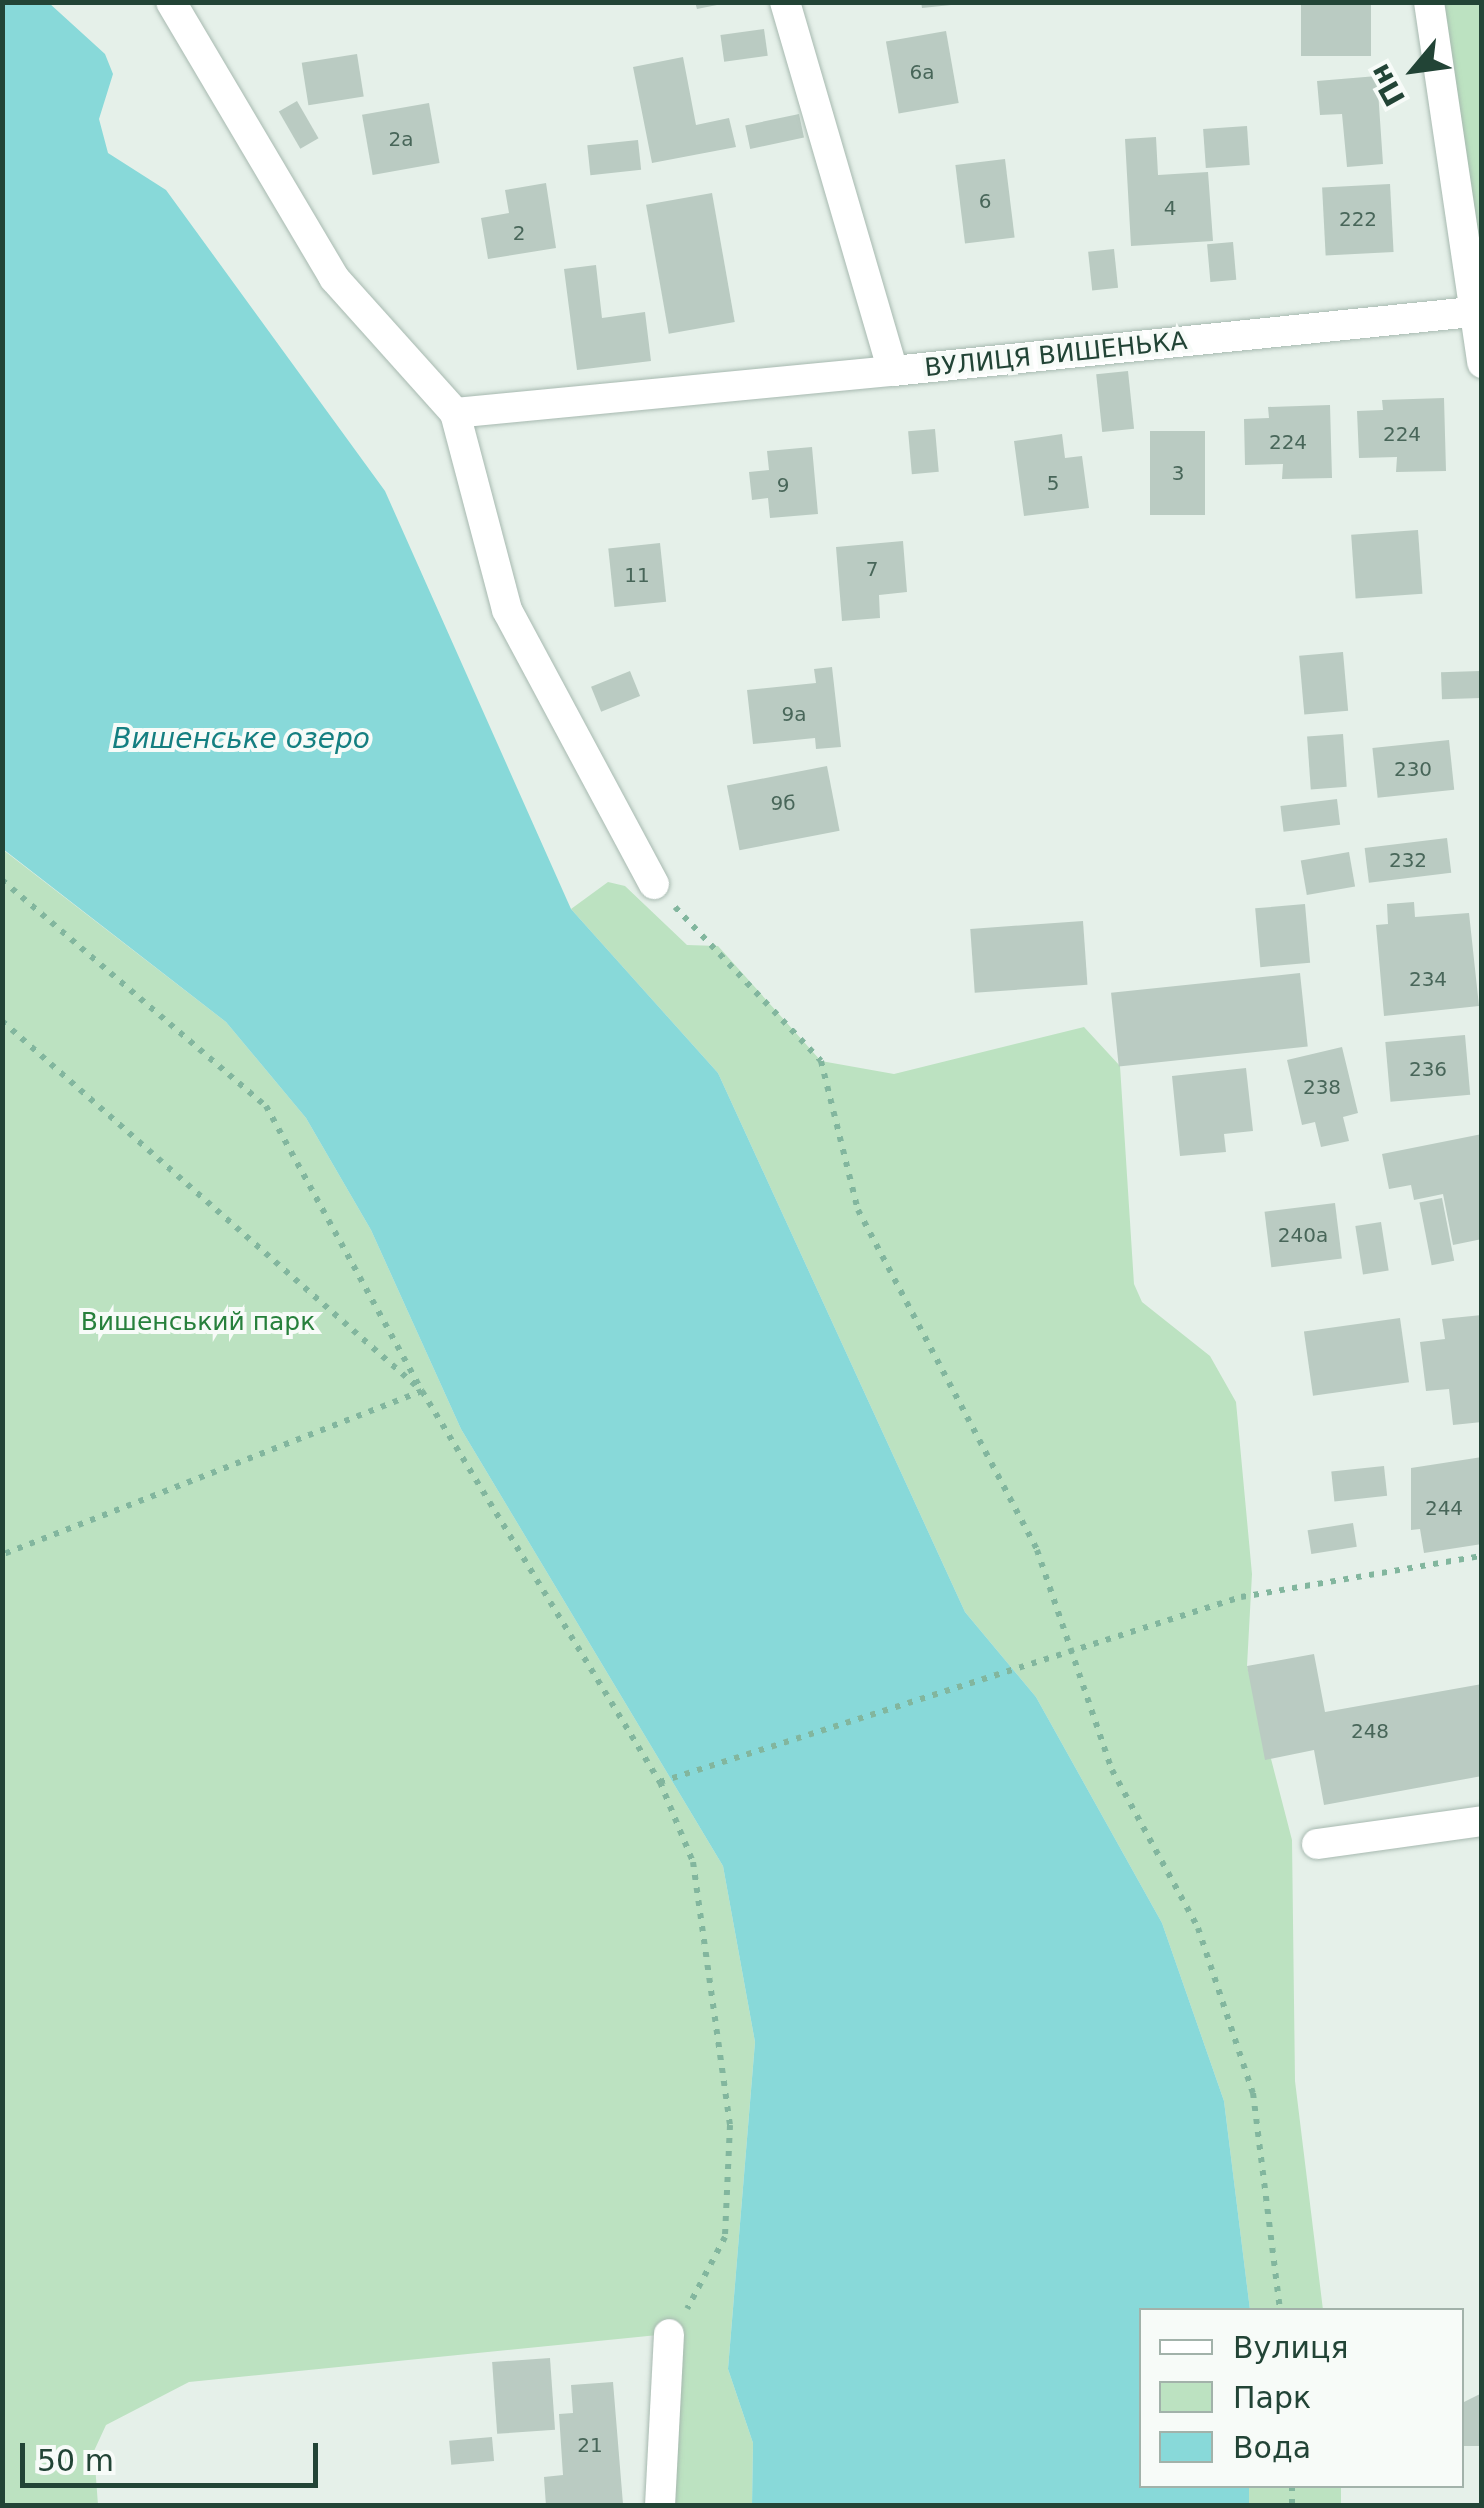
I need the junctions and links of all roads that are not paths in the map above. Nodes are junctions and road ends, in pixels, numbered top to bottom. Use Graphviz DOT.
graph roads {
  1 [pos="171,2"];
  2 [pos="785,2"];
  3 [pos="1429,2"];
  4 [pos="1480,312"];
  5 [pos="1482,363"];
  6 [pos="893,371"];
  7 [pos="455,413"];
  8 [pos="654,884"];
  9 [pos="1482,1821"];
  10 [pos="1316,1844"];
  11 [pos="669,2334"];
  12 [pos="660,2506"];
  1 -- 7 [label="street"];
  2 -- 6 [label="street, ВУЛИЦЯ ВИШЕНЬКА"];
  3 -- 4 [label="street"];
  4 -- 5 [label="street"];
  4 -- 6 [label="street, ВУЛИЦЯ ВИШЕНЬКА"];
  6 -- 7 [label="street"];
  7 -- 8 [label="street"];
  9 -- 10 [label="street"];
  11 -- 12 [label="street"];
}
